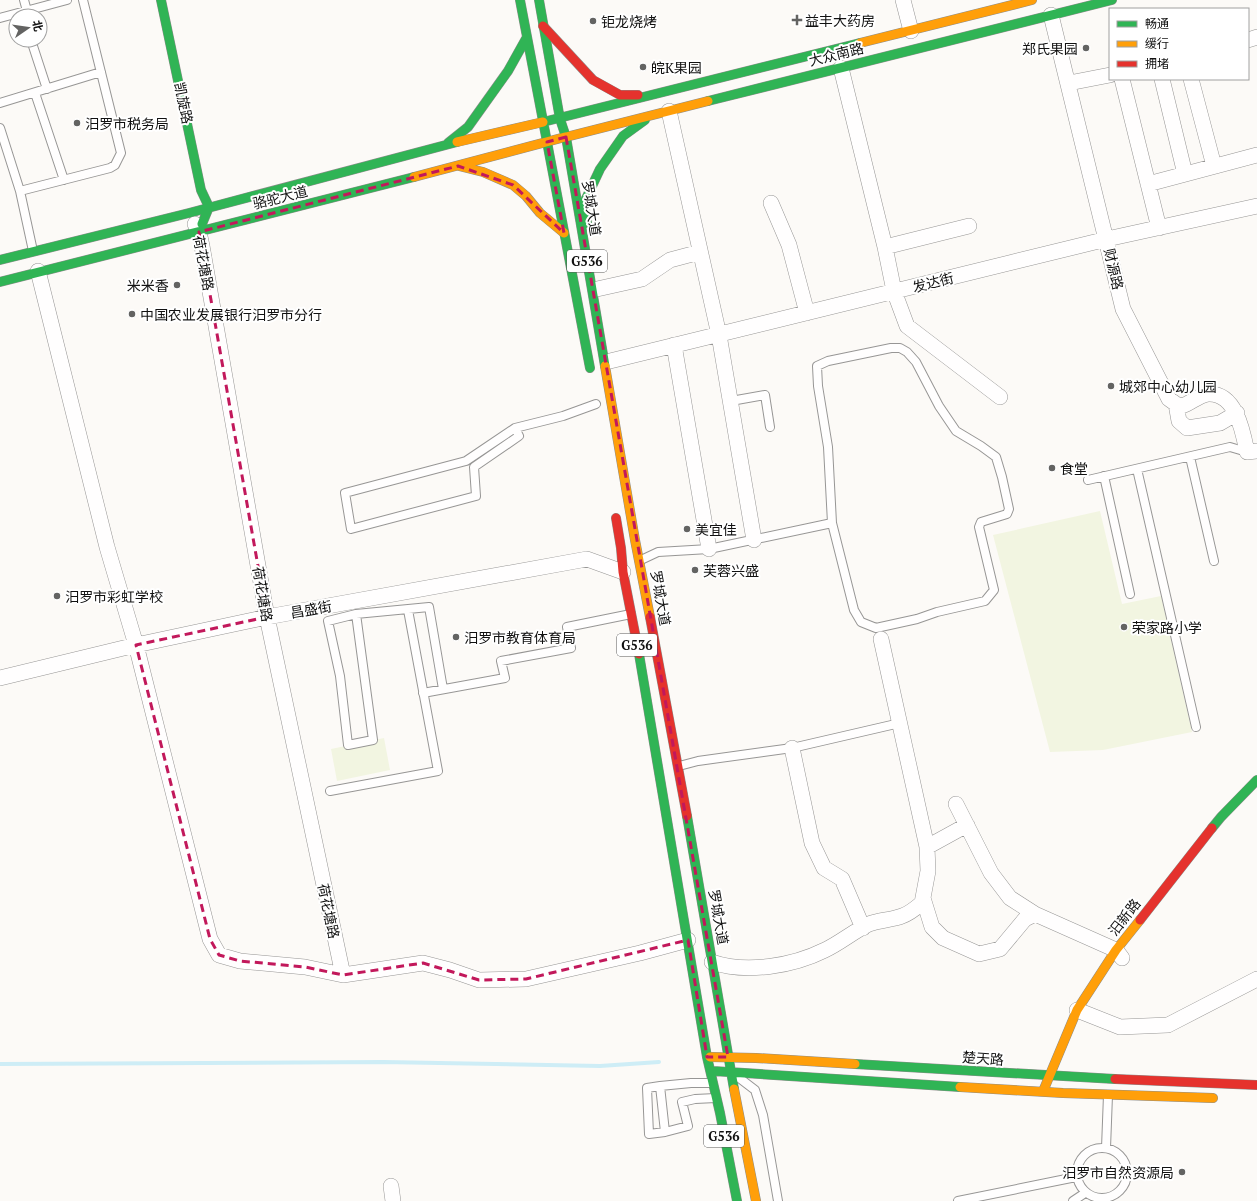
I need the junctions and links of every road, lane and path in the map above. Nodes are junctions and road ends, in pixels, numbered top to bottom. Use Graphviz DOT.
graph roads {
  1 [pos="67,0"];
  2 [pos="82,0"];
  3 [pos="161,0"];
  4 [pos="520,0"];
  5 [pos="539,0"];
  6 [pos="903,0"];
  7 [pos="1032,0"];
  8 [pos="1112,0"];
  9 [pos="41,8"];
  10 [pos="1051,15"];
  11 [pos="543,26"];
  12 [pos="911,31"];
  13 [pos="527,37"];
  14 [pos="34,48"];
  15 [pos="841,68"];
  16 [pos="101,72"];
  17 [pos="1109,75"];
  18 [pos="1122,80"];
  19 [pos="1162,80"];
  20 [pos="1191,80"];
  21 [pos="1069,83"];
  22 [pos="47,89"];
  23 [pos="35,92"];
  24 [pos="650,95"];
  25 [pos="0,103"];
  26 [pos="669,110"];
  27 [pos="654,114"];
  28 [pos="560,119"];
  29 [pos="542,122"];
  30 [pos="0,128"];
  31 [pos="566,137"];
  32 [pos="547,142"];
  33 [pos="446,145"];
  34 [pos="1257,155"];
  35 [pos="458,166"];
  36 [pos="1214,166"];
  37 [pos="1185,174"];
  38 [pos="64,180"];
  39 [pos="1148,184"];
  40 [pos="20,191"];
  41 [pos="770,203"];
  42 [pos="1257,206"];
  43 [pos="189,207"];
  44 [pos="209,207"];
  45 [pos="970,226"];
  46 [pos="1159,228"];
  47 [pos="199,232"];
  48 [pos="564,233"];
  49 [pos="1107,239"];
  50 [pos="885,246"];
  51 [pos="33,252"];
  52 [pos="700,252"];
  53 [pos="0,260"];
  54 [pos="38,271"];
  55 [pos="0,282"];
  56 [pos="597,289"];
  57 [pos="894,291"];
  58 [pos="807,313"];
  59 [pos="718,335"];
  60 [pos="674,345"];
  61 [pos="610,361"];
  62 [pos="592,380"];
  63 [pos="607,384"];
  64 [pos="1000,397"];
  65 [pos="731,401"];
  66 [pos="596,404"];
  67 [pos="1176,404"];
  68 [pos="1237,414"];
  69 [pos="770,427"];
  70 [pos="515,428"];
  71 [pos="1252,451"];
  72 [pos="1190,457"];
  73 [pos="1137,469"];
  74 [pos="1104,476"];
  75 [pos="1088,480"];
  76 [pos="614,510"];
  77 [pos="832,523"];
  78 [pos="754,540"];
  79 [pos="709,549"];
  80 [pos="640,560"];
  81 [pos="1214,561"];
  82 [pos="623,572"];
  83 [pos="1130,594"];
  84 [pos="408,610"];
  85 [pos="356,614"];
  86 [pos="632,614"];
  87 [pos="267,617"];
  88 [pos="881,639"];
  89 [pos="136,646"];
  90 [pos="0,678"];
  91 [pos="443,689"];
  92 [pos="423,693"];
  93 [pos="900,723"];
  94 [pos="1196,727"];
  95 [pos="792,748"];
  96 [pos="678,766"];
  97 [pos="1257,780"];
  98 [pos="330,790"];
  99 [pos="956,804"];
  100 [pos="967,825"];
  101 [pos="927,847"];
  102 [pos="923,898"];
  103 [pos="1035,914"];
  104 [pos="863,928"];
  105 [pos="688,940"];
  106 [pos="1122,955"];
  107 [pos="712,962"];
  108 [pos="343,975"];
  109 [pos="1257,979"];
  110 [pos="1106,983"];
  111 [pos="1081,1011"];
  112 [pos="1067,1056"];
  113 [pos="707,1057"];
  114 [pos="728,1057"];
  115 [pos="711,1071"];
  116 [pos="731,1072"];
  117 [pos="1064,1074"];
  118 [pos="1049,1076"];
  119 [pos="1109,1080"];
  120 [pos="712,1083"];
  121 [pos="660,1086"];
  122 [pos="1257,1086"];
  123 [pos="1043,1092"];
  124 [pos="1063,1093"];
  125 [pos="1108,1095"];
  126 [pos="716,1098"];
  127 [pos="1226,1099"];
  128 [pos="665,1132"];
  129 [pos="1106,1148"];
  130 [pos="1076,1177"];
  131 [pos="391,1186"];
  132 [pos="1085,1193"];
  133 [pos="393,1201"];
  134 [pos="737,1201"];
  135 [pos="756,1201"];
  136 [pos="778,1201"];
  137 [pos="958,1201"];
  138 [pos="1073,1201"];
  1 -- 9 [label="lane"];
  2 -- 16 [label="lane"];
  3 -- 44 [label="main road"];
  4 -- 13 [label="main road, G536"];
  5 -- 11 [label="main road, 罗城大道 / G536"];
  6 -- 12 [label="street"];
  7 -- 12 [label="main road, 大众南路"];
  8 -- 10 [label="main road, 大众南路"];
  10 -- 15 [label="main road, 大众南路"];
  10 -- 21 [label="street, 财源路"];
  11 -- 24 [label="main road"];
  11 -- 28 [label="main road, 罗城大道 / G536"];
  12 -- 24 [label="main road, 大众南路"];
  13 -- 29 [label="main road, G536"];
  13 -- 33 [label="main road"];
  14 -- 22 [label="lane"];
  15 -- 26 [label="main road, 大众南路"];
  15 -- 50 [label="street"];
  16 -- 22 [label="lane"];
  16 -- 38 [label="lane"];
  17 -- 21 [label="street"];
  18 -- 39 [label="street"];
  19 -- 37 [label="street"];
  20 -- 36 [label="street"];
  21 -- 49 [label="street, 财源路"];
  22 -- 23 [label="lane"];
  23 -- 25 [label="lane"];
  23 -- 38 [label="lane"];
  24 -- 28 [label="main road, 大众南路"];
  26 -- 27 [label="main road, 大众南路"];
  26 -- 52 [label="street"];
  27 -- 31 [label="main road, 大众南路"];
  27 -- 56 [label="main road"];
  28 -- 29 [label="main road, 大众南路"];
  28 -- 31 [label="main road, 罗城大道 / G536"];
  29 -- 32 [label="main road, G536"];
  29 -- 33 [label="main road, 骆驼大道"];
  30 -- 40 [label="lane"];
  31 -- 32 [label="main road, 骆驼大道"];
  31 -- 63 [label="main road, 罗城大道 / G536"];
  32 -- 35 [label="main road, 骆驼大道"];
  32 -- 48 [label="main road, G536"];
  33 -- 44 [label="main road, 骆驼大道"];
  34 -- 36 [label="street"];
  35 -- 47 [label="main road, 骆驼大道"];
  35 -- 48 [label="main road"];
  36 -- 37 [label="street"];
  37 -- 39 [label="street"];
  38 -- 40 [label="lane"];
  39 -- 46 [label="street"];
  40 -- 51 [label="lane"];
  41 -- 58 [label="street"];
  42 -- 46 [label="street, 发达街"];
  43 -- 44 [label="main road, 骆驼大道"];
  43 -- 47 [label="street, 荷花塘路"];
  43 -- 51 [label="main road, 骆驼大道"];
  44 -- 47 [label="main road"];
  45 -- 50 [label="street"];
  46 -- 49 [label="street, 发达街"];
  47 -- 54 [label="main road, 骆驼大道"];
  47 -- 87 [label="street, 荷花塘路"];
  48 -- 62 [label="main road, G536"];
  49 -- 57 [label="street, 发达街"];
  49 -- 67 [label="street, 财源路"];
  50 -- 57 [label="street"];
  51 -- 53 [label="main road, 骆驼大道"];
  52 -- 56 [label="street"];
  52 -- 59 [label="street"];
  54 -- 55 [label="main road, 骆驼大道"];
  54 -- 89 [label="street"];
  56 -- 61 [label="main road"];
  57 -- 58 [label="street, 发达街"];
  57 -- 64 [label="street"];
  58 -- 59 [label="street, 发达街"];
  59 -- 60 [label="street, 发达街"];
  59 -- 65 [label="street"];
  60 -- 61 [label="street, 发达街"];
  60 -- 79 [label="street"];
  61 -- 63 [label="main road"];
  63 -- 80 [label="main road, 罗城大道 / G536"];
  65 -- 69 [label="lane"];
  65 -- 78 [label="street"];
  66 -- 70 [label="lane"];
  67 -- 68 [label="street"];
  67 -- 68 [label="street"];
  68 -- 71 [label="street"];
  70 -- 70 [label="lane"];
  71 -- 72 [label="lane"];
  72 -- 73 [label="lane"];
  72 -- 81 [label="lane"];
  73 -- 74 [label="lane"];
  73 -- 94 [label="lane"];
  74 -- 75 [label="lane"];
  74 -- 83 [label="lane"];
  76 -- 82 [label="main road, G536"];
  77 -- 77 [label="lane"];
  77 -- 78 [label="lane"];
  78 -- 79 [label="lane"];
  79 -- 80 [label="lane"];
  80 -- 96 [label="main road, 罗城大道 / G536"];
  82 -- 86 [label="main road, G536"];
  82 -- 87 [label="street, 昌盛街"];
  84 -- 85 [label="lane"];
  84 -- 91 [label="lane"];
  84 -- 92 [label="lane"];
  85 -- 85 [label="lane"];
  86 -- 91 [label="lane"];
  86 -- 105 [label="main road, G536"];
  87 -- 89 [label="street, 昌盛街"];
  87 -- 108 [label="street, 荷花塘路"];
  88 -- 93 [label="street"];
  89 -- 90 [label="street, 昌盛街"];
  89 -- 108 [label="street"];
  91 -- 92 [label="lane"];
  92 -- 98 [label="lane"];
  93 -- 95 [label="lane"];
  93 -- 101 [label="street"];
  95 -- 96 [label="lane"];
  95 -- 104 [label="street"];
  96 -- 107 [label="main road, 罗城大道 / G536"];
  97 -- 106 [label="main road, 汨新路"];
  99 -- 100 [label="street"];
  100 -- 101 [label="street"];
  100 -- 103 [label="street"];
  101 -- 102 [label="street"];
  102 -- 103 [label="street"];
  102 -- 104 [label="street"];
  103 -- 106 [label="street"];
  104 -- 107 [label="street"];
  105 -- 108 [label="street"];
  105 -- 113 [label="main road, G536"];
  106 -- 111 [label="main road, 汨新路"];
  107 -- 114 [label="main road, 罗城大道 / G536"];
  109 -- 111 [label="street"];
  110 -- 111 [label="main road"];
  111 -- 112 [label="main road"];
  111 -- 118 [label="main road, 汨新路"];
  113 -- 114 [label="main road, 楚天路"];
  113 -- 115 [label="main road, G536"];
  114 -- 116 [label="main road, 罗城大道 / G536"];
  114 -- 118 [label="main road, 楚天路"];
  115 -- 116 [label="main road"];
  115 -- 120 [label="main road, G536"];
  116 -- 123 [label="main road"];
  116 -- 135 [label="main road, 罗城大道 / G536"];
  116 -- 136 [label="lane"];
  117 -- 118 [label="main road, 楚天路"];
  117 -- 119 [label="main road, 楚天路"];
  117 -- 124 [label="main road"];
  118 -- 123 [label="main road, 汨新路"];
  119 -- 122 [label="main road, 楚天路"];
  119 -- 125 [label="lane"];
  120 -- 121 [label="lane"];
  120 -- 126 [label="main road, G536"];
  121 -- 128 [label="lane"];
  121 -- 128 [label="lane"];
  123 -- 124 [label="main road"];
  124 -- 125 [label="main road"];
  125 -- 127 [label="main road"];
  125 -- 129 [label="lane"];
  126 -- 128 [label="lane"];
  126 -- 134 [label="main road, G536"];
  129 -- 130 [label="lane"];
  129 -- 132 [label="lane"];
  130 -- 132 [label="lane"];
  130 -- 137 [label="lane"];
  131 -- 133 [label="street"];
  132 -- 138 [label="lane"];
}
